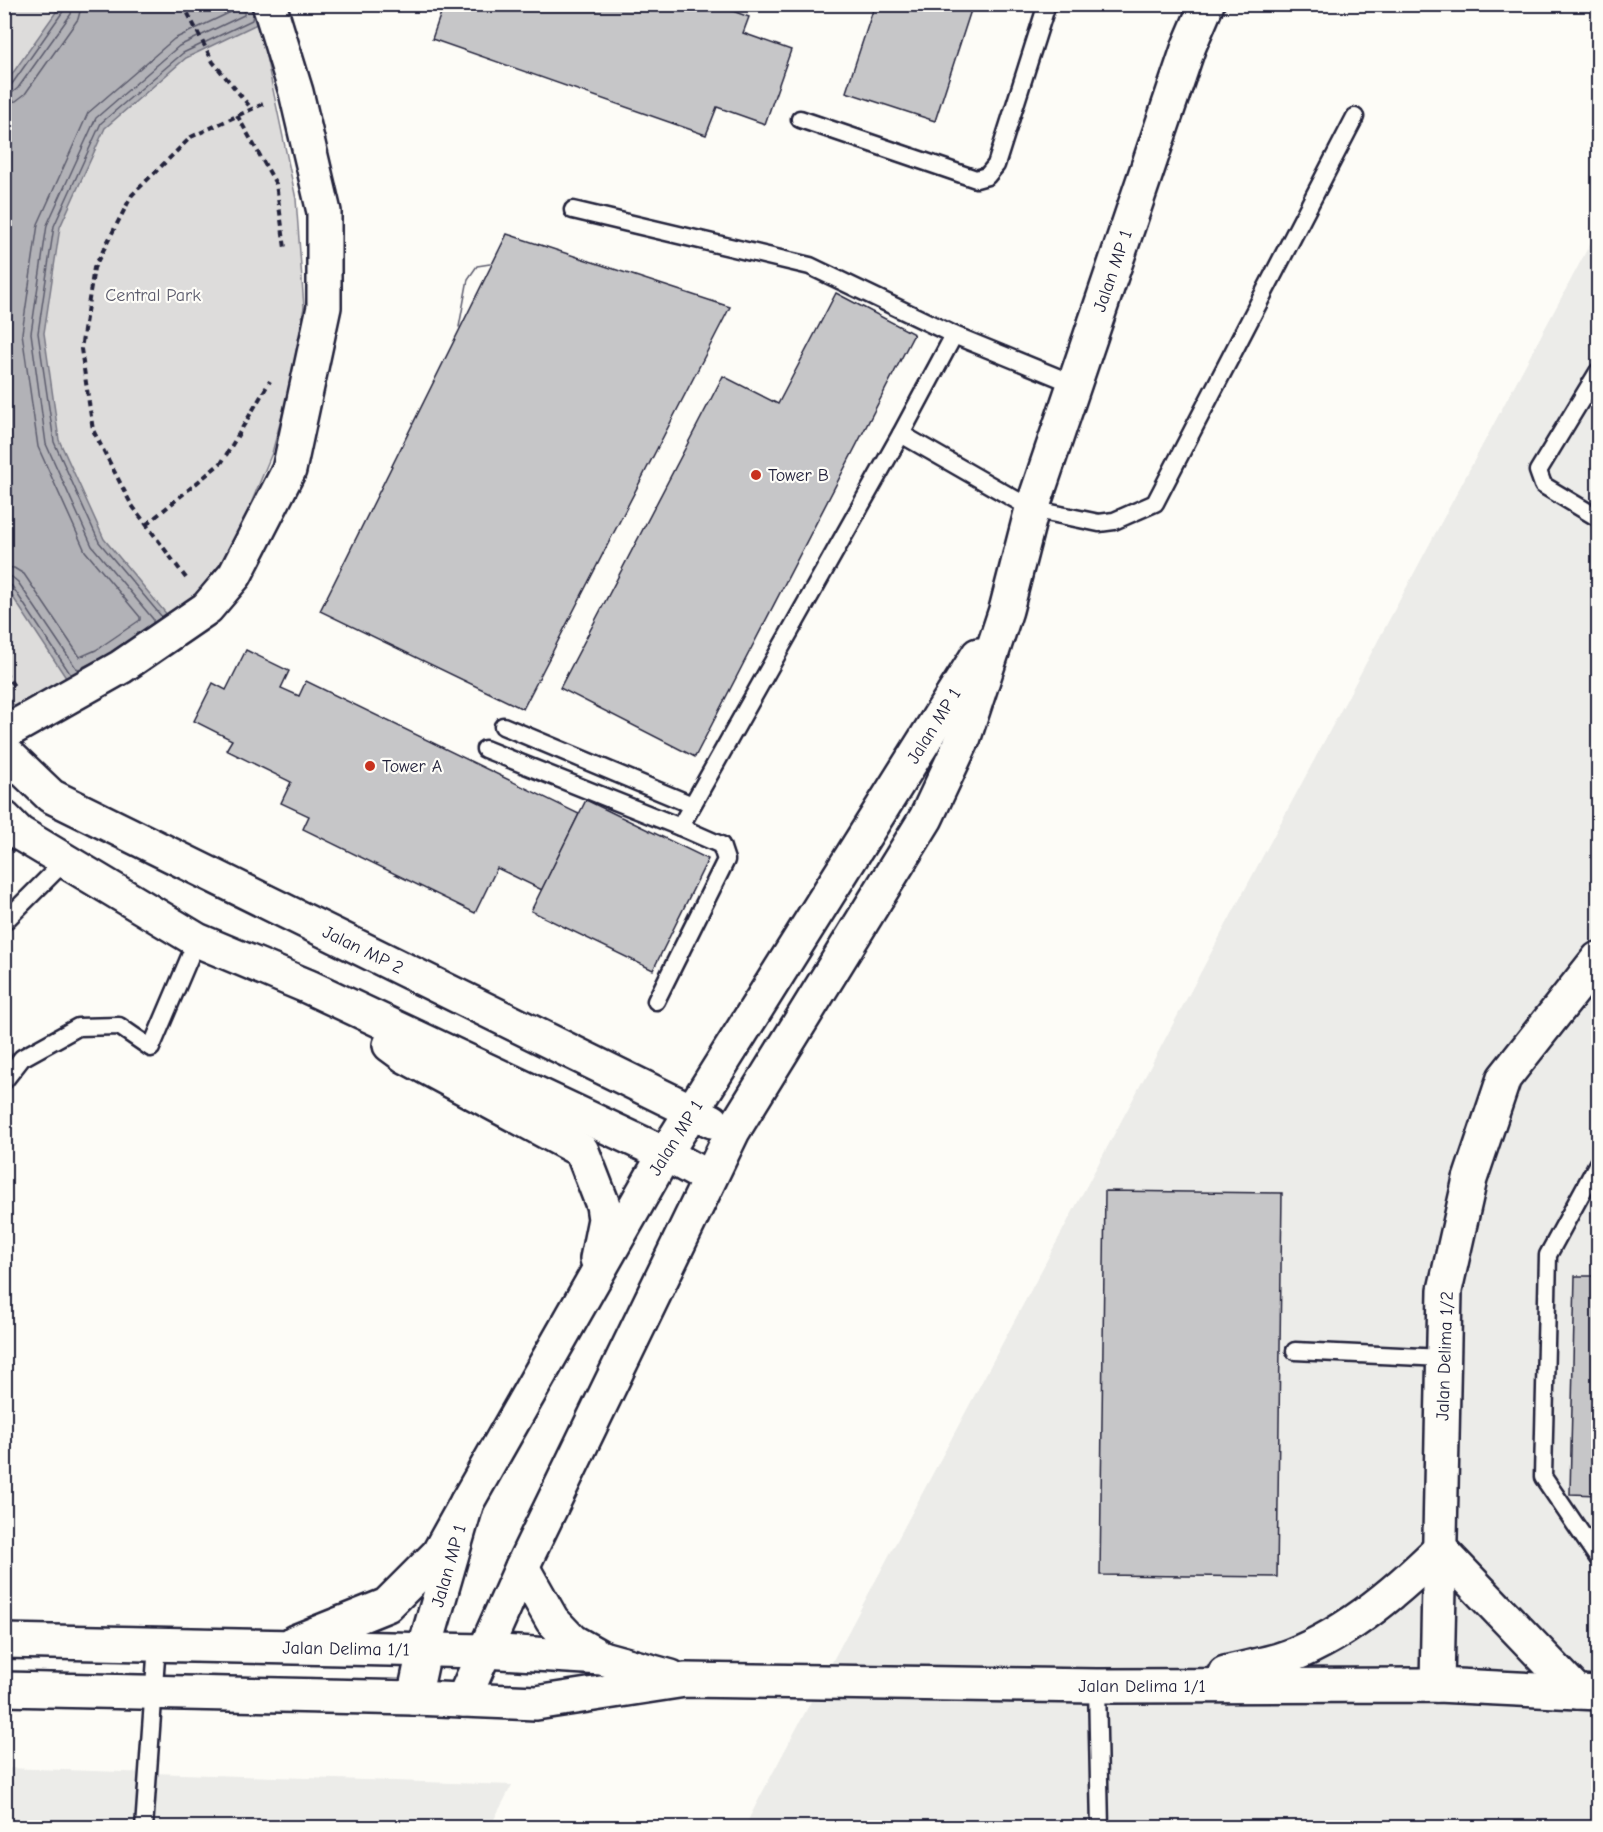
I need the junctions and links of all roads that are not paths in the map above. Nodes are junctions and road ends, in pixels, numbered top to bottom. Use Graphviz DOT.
graph roads {
  1 [pos="269,4"];
  2 [pos="1047,4"];
  3 [pos="1207,4"];
  4 [pos="1355,117"];
  5 [pos="800,119"];
  6 [pos="573,210"];
  7 [pos="954,335"];
  8 [pos="1599,372"];
  9 [pos="1074,384"];
  10 [pos="901,434"];
  11 [pos="1032,509"];
  12 [pos="1599,518"];
  13 [pos="1006,610"];
  14 [pos="504,726"];
  15 [pos="4,733"];
  16 [pos="485,749"];
  17 [pos="4,751"];
  18 [pos="692,805"];
  19 [pos="4,818"];
  20 [pos="680,827"];
  21 [pos="66,860"];
  22 [pos="4,922"];
  23 [pos="197,940"];
  24 [pos="1599,959"];
  25 [pos="309,987"];
  26 [pos="657,1001"];
  27 [pos="4,1081"];
  28 [pos="693,1111"];
  29 [pos="733,1131"];
  30 [pos="665,1154"];
  31 [pos="1599,1163"];
  32 [pos="709,1178"];
  33 [pos="592,1284"];
  34 [pos="1295,1351"];
  35 [pos="1443,1358"];
  36 [pos="467,1502"];
  37 [pos="1440,1549"];
  38 [pos="1599,1558"];
  39 [pos="522,1567"];
  40 [pos="4,1641"];
  41 [pos="158,1644"];
  42 [pos="282,1647"];
  43 [pos="424,1651"];
  44 [pos="483,1651"];
  45 [pos="602,1658"];
  46 [pos="685,1680"];
  47 [pos="1179,1685"];
  48 [pos="1437,1685"];
  49 [pos="1097,1686"];
  50 [pos="4,1689"];
  51 [pos="154,1693"];
  52 [pos="1588,1693"];
  53 [pos="414,1698"];
  54 [pos="463,1700"];
  55 [pos="144,1827"];
  56 [pos="1100,1827"];
  1 -- 15 [label="street"];
  2 -- 5 [label="lane"];
  3 -- 9 [label="street, Jalan MP 1"];
  4 -- 11 [label="lane"];
  6 -- 7 [label="lane"];
  7 -- 9 [label="lane"];
  7 -- 10 [label="lane"];
  8 -- 12 [label="lane"];
  9 -- 11 [label="street, Jalan MP 1"];
  10 -- 11 [label="lane"];
  10 -- 18 [label="lane"];
  11 -- 13 [label="street, Jalan MP 1"];
  13 -- 28 [label="street, Jalan MP 1"];
  13 -- 29 [label="street, Jalan MP 1"];
  14 -- 18 [label="lane"];
  16 -- 20 [label="lane"];
  17 -- 28 [label="street, Jalan MP 2"];
  18 -- 20 [label="lane"];
  19 -- 21 [label="street"];
  20 -- 26 [label="lane"];
  21 -- 22 [label="lane"];
  21 -- 23 [label="street"];
  23 -- 25 [label="street"];
  23 -- 27 [label="lane"];
  24 -- 35 [label="street, Jalan Delima 1/2"];
  25 -- 30 [label="street"];
  25 -- 33 [label="street"];
  28 -- 29 [label="street, Jalan MP 2"];
  28 -- 30 [label="street, Jalan MP 1"];
  29 -- 32 [label="street, Jalan MP 1"];
  30 -- 32 [label="street"];
  30 -- 33 [label="street, Jalan MP 1"];
  31 -- 38 [label="lane"];
  32 -- 39 [label="street, Jalan MP 1"];
  33 -- 36 [label="street, Jalan MP 1"];
  34 -- 35 [label="lane"];
  35 -- 37 [label="street, Jalan Delima 1/2"];
  36 -- 42 [label="street"];
  36 -- 43 [label="street, Jalan MP 1"];
  37 -- 47 [label="street"];
  37 -- 48 [label="street, Jalan Delima 1/2"];
  37 -- 52 [label="street"];
  39 -- 44 [label="street, Jalan MP 1"];
  39 -- 45 [label="street"];
  40 -- 41 [label="street, Jalan Delima 1/1"];
  41 -- 42 [label="street, Jalan Delima 1/1"];
  41 -- 51 [label="lane"];
  42 -- 43 [label="street, Jalan Delima 1/1"];
  43 -- 44 [label="street, Jalan Delima 1/1"];
  43 -- 53 [label="street, Jalan MP 1"];
  44 -- 45 [label="street, Jalan Delima 1/1"];
  44 -- 54 [label="street, Jalan MP 1"];
  45 -- 46 [label="street, Jalan Delima 1/1"];
  46 -- 49 [label="street, Jalan Delima 1/1"];
  46 -- 54 [label="street, Jalan Delima 1/1"];
  47 -- 48 [label="street, Jalan Delima 1/1"];
  47 -- 49 [label="street, Jalan Delima 1/1"];
  48 -- 52 [label="street, Jalan Delima 1/1"];
  49 -- 56 [label="lane"];
  50 -- 51 [label="street, Jalan Delima 1/1"];
  51 -- 53 [label="street, Jalan Delima 1/1"];
  51 -- 55 [label="lane"];
  53 -- 54 [label="street, Jalan Delima 1/1"];
}
